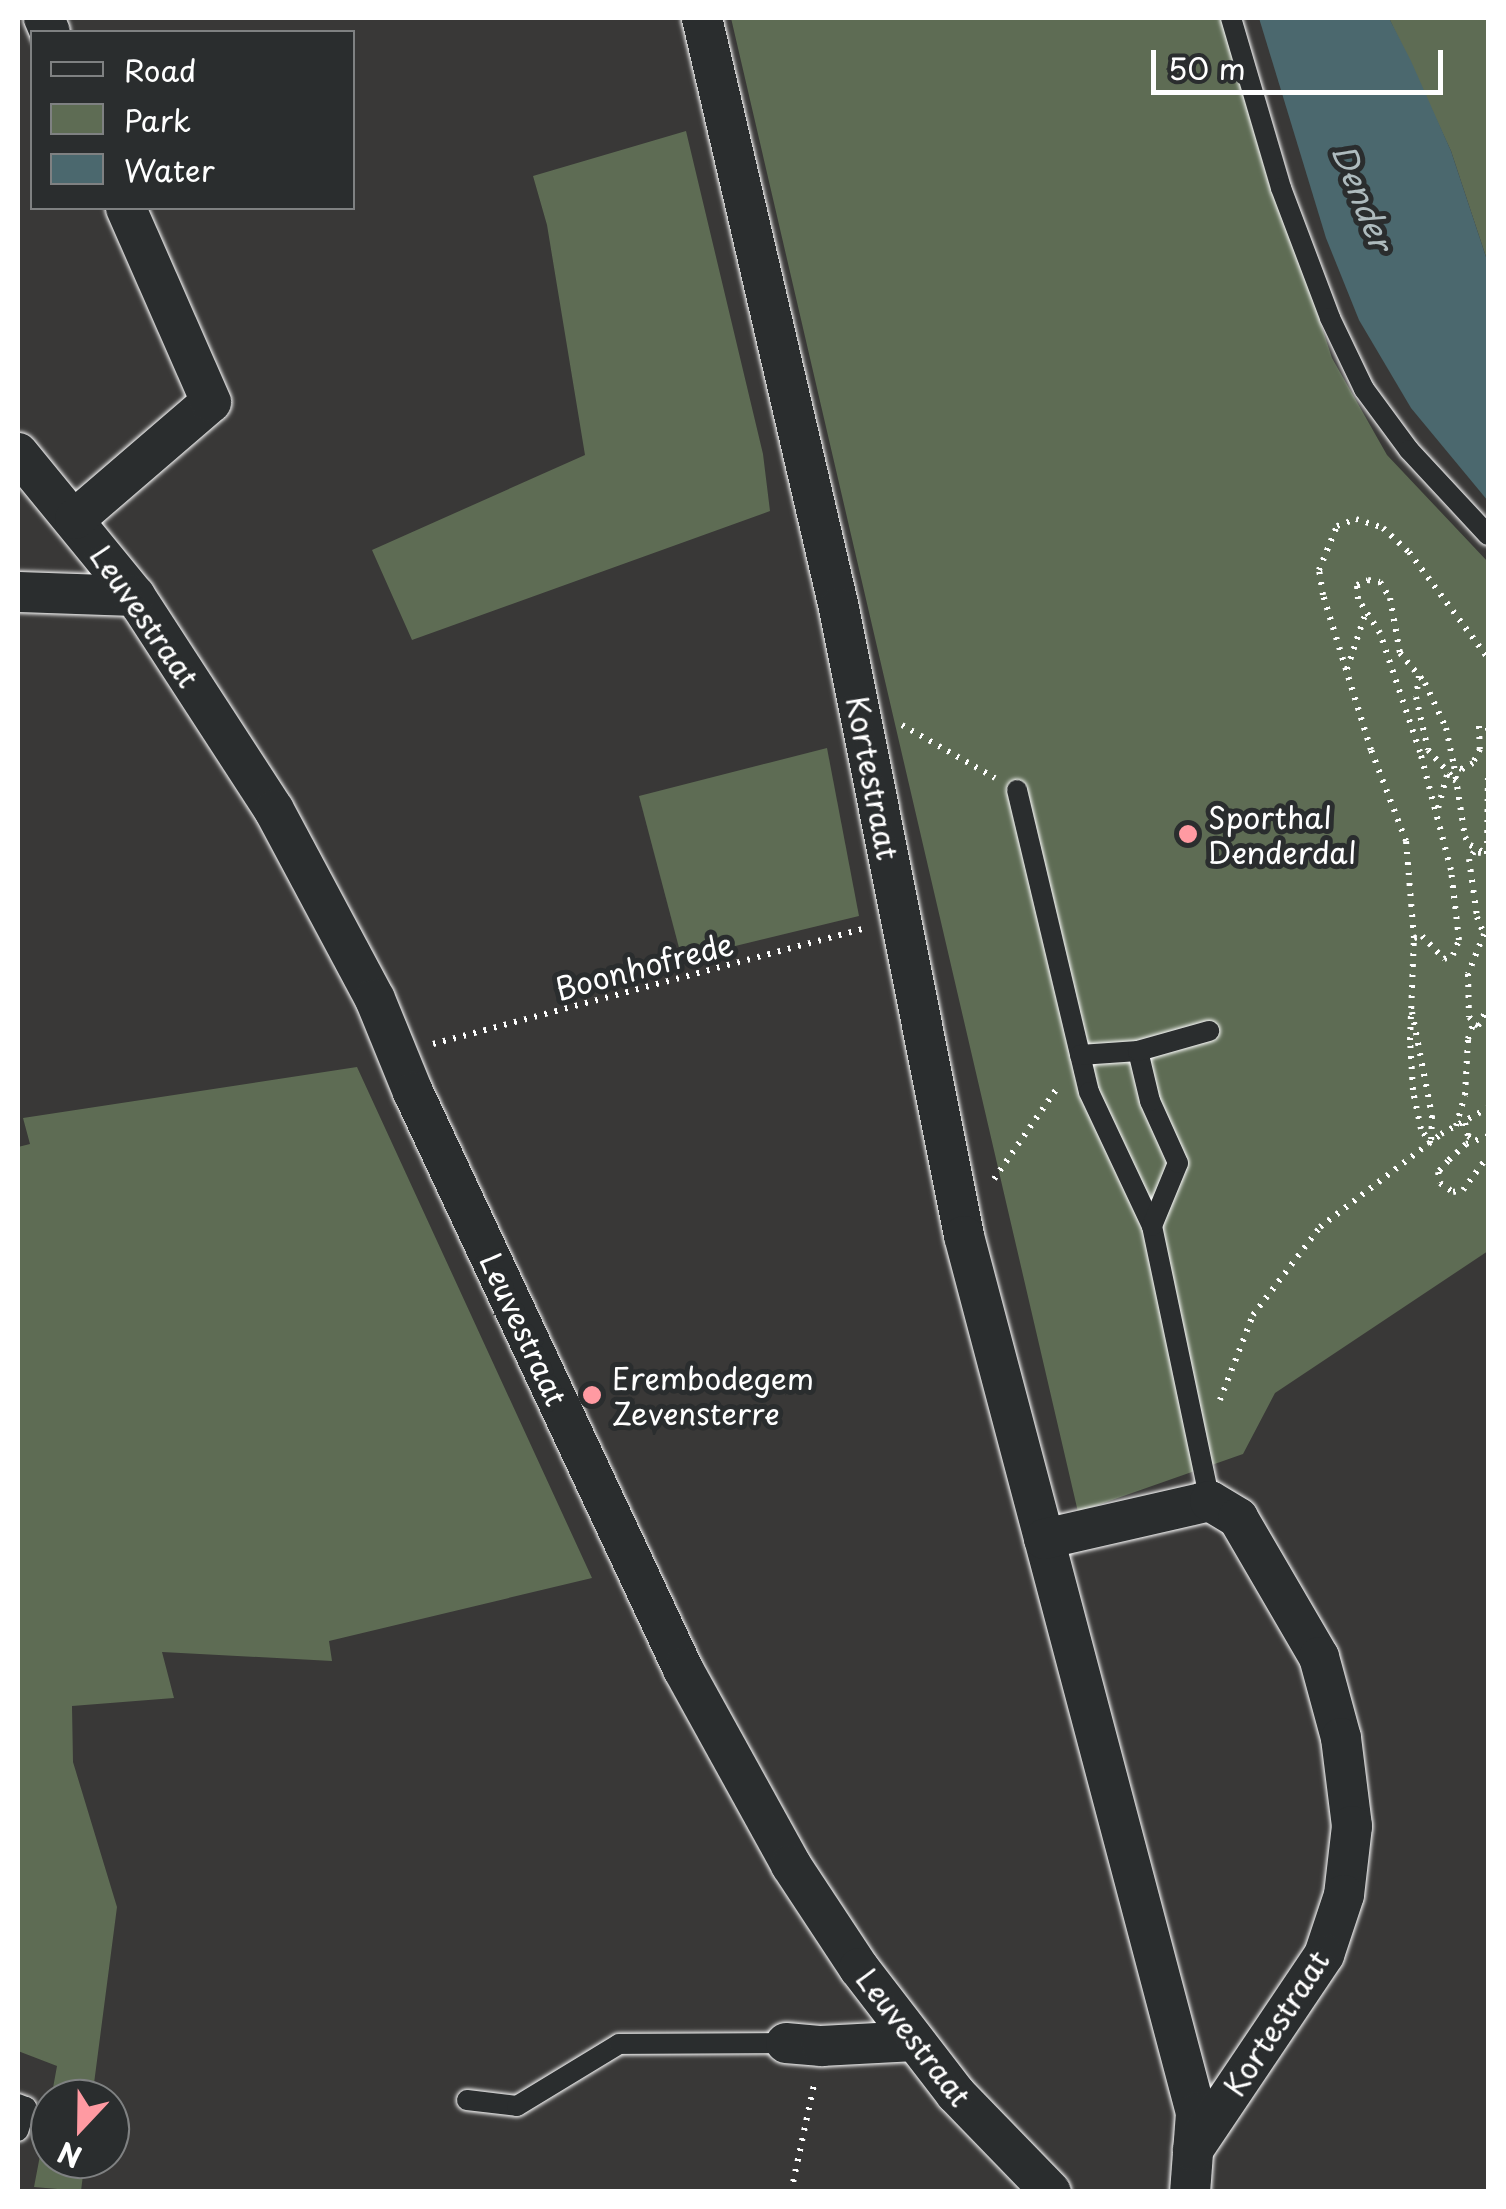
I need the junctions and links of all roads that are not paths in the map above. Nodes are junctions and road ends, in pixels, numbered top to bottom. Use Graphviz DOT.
graph roads {
  1 [pos="702,18"];
  2 [pos="1231,18"];
  3 [pos="127,210"];
  4 [pos="18,453"];
  5 [pos="75,519"];
  6 [pos="1488,535"];
  7 [pos="18,592"];
  8 [pos="136,596"];
  9 [pos="1016,790"];
  10 [pos="1210,1031"];
  11 [pos="1138,1051"];
  12 [pos="1080,1055"];
  13 [pos="1152,1226"];
  14 [pos="1210,1502"];
  15 [pos="1044,1538"];
  16 [pos="914,2040"];
  17 [pos="804,2044"];
  18 [pos="467,2100"];
  19 [pos="18,2104"];
  20 [pos="18,2130"];
  21 [pos="1193,2150"];
  22 [pos="1051,2192"];
  23 [pos="1190,2192"];
  1 -- 15 [label="street, Kortestraat"];
  2 -- 6 [label="lane"];
  3 -- 5 [label="street"];
  4 -- 5 [label="street, Leuvestraat"];
  5 -- 8 [label="street, Leuvestraat"];
  7 -- 8 [label="street"];
  8 -- 16 [label="street, Leuvestraat"];
  9 -- 12 [label="lane"];
  10 -- 11 [label="lane"];
  11 -- 12 [label="lane"];
  11 -- 13 [label="lane"];
  12 -- 13 [label="lane"];
  13 -- 14 [label="lane"];
  14 -- 15 [label="street"];
  14 -- 21 [label="street, Kortestraat"];
  15 -- 21 [label="street, Kortestraat"];
  16 -- 17 [label="street"];
  16 -- 22 [label="street, Leuvestraat"];
  17 -- 18 [label="lane"];
  19 -- 20 [label="lane"];
  21 -- 23 [label="street, Kortestraat"];
}
